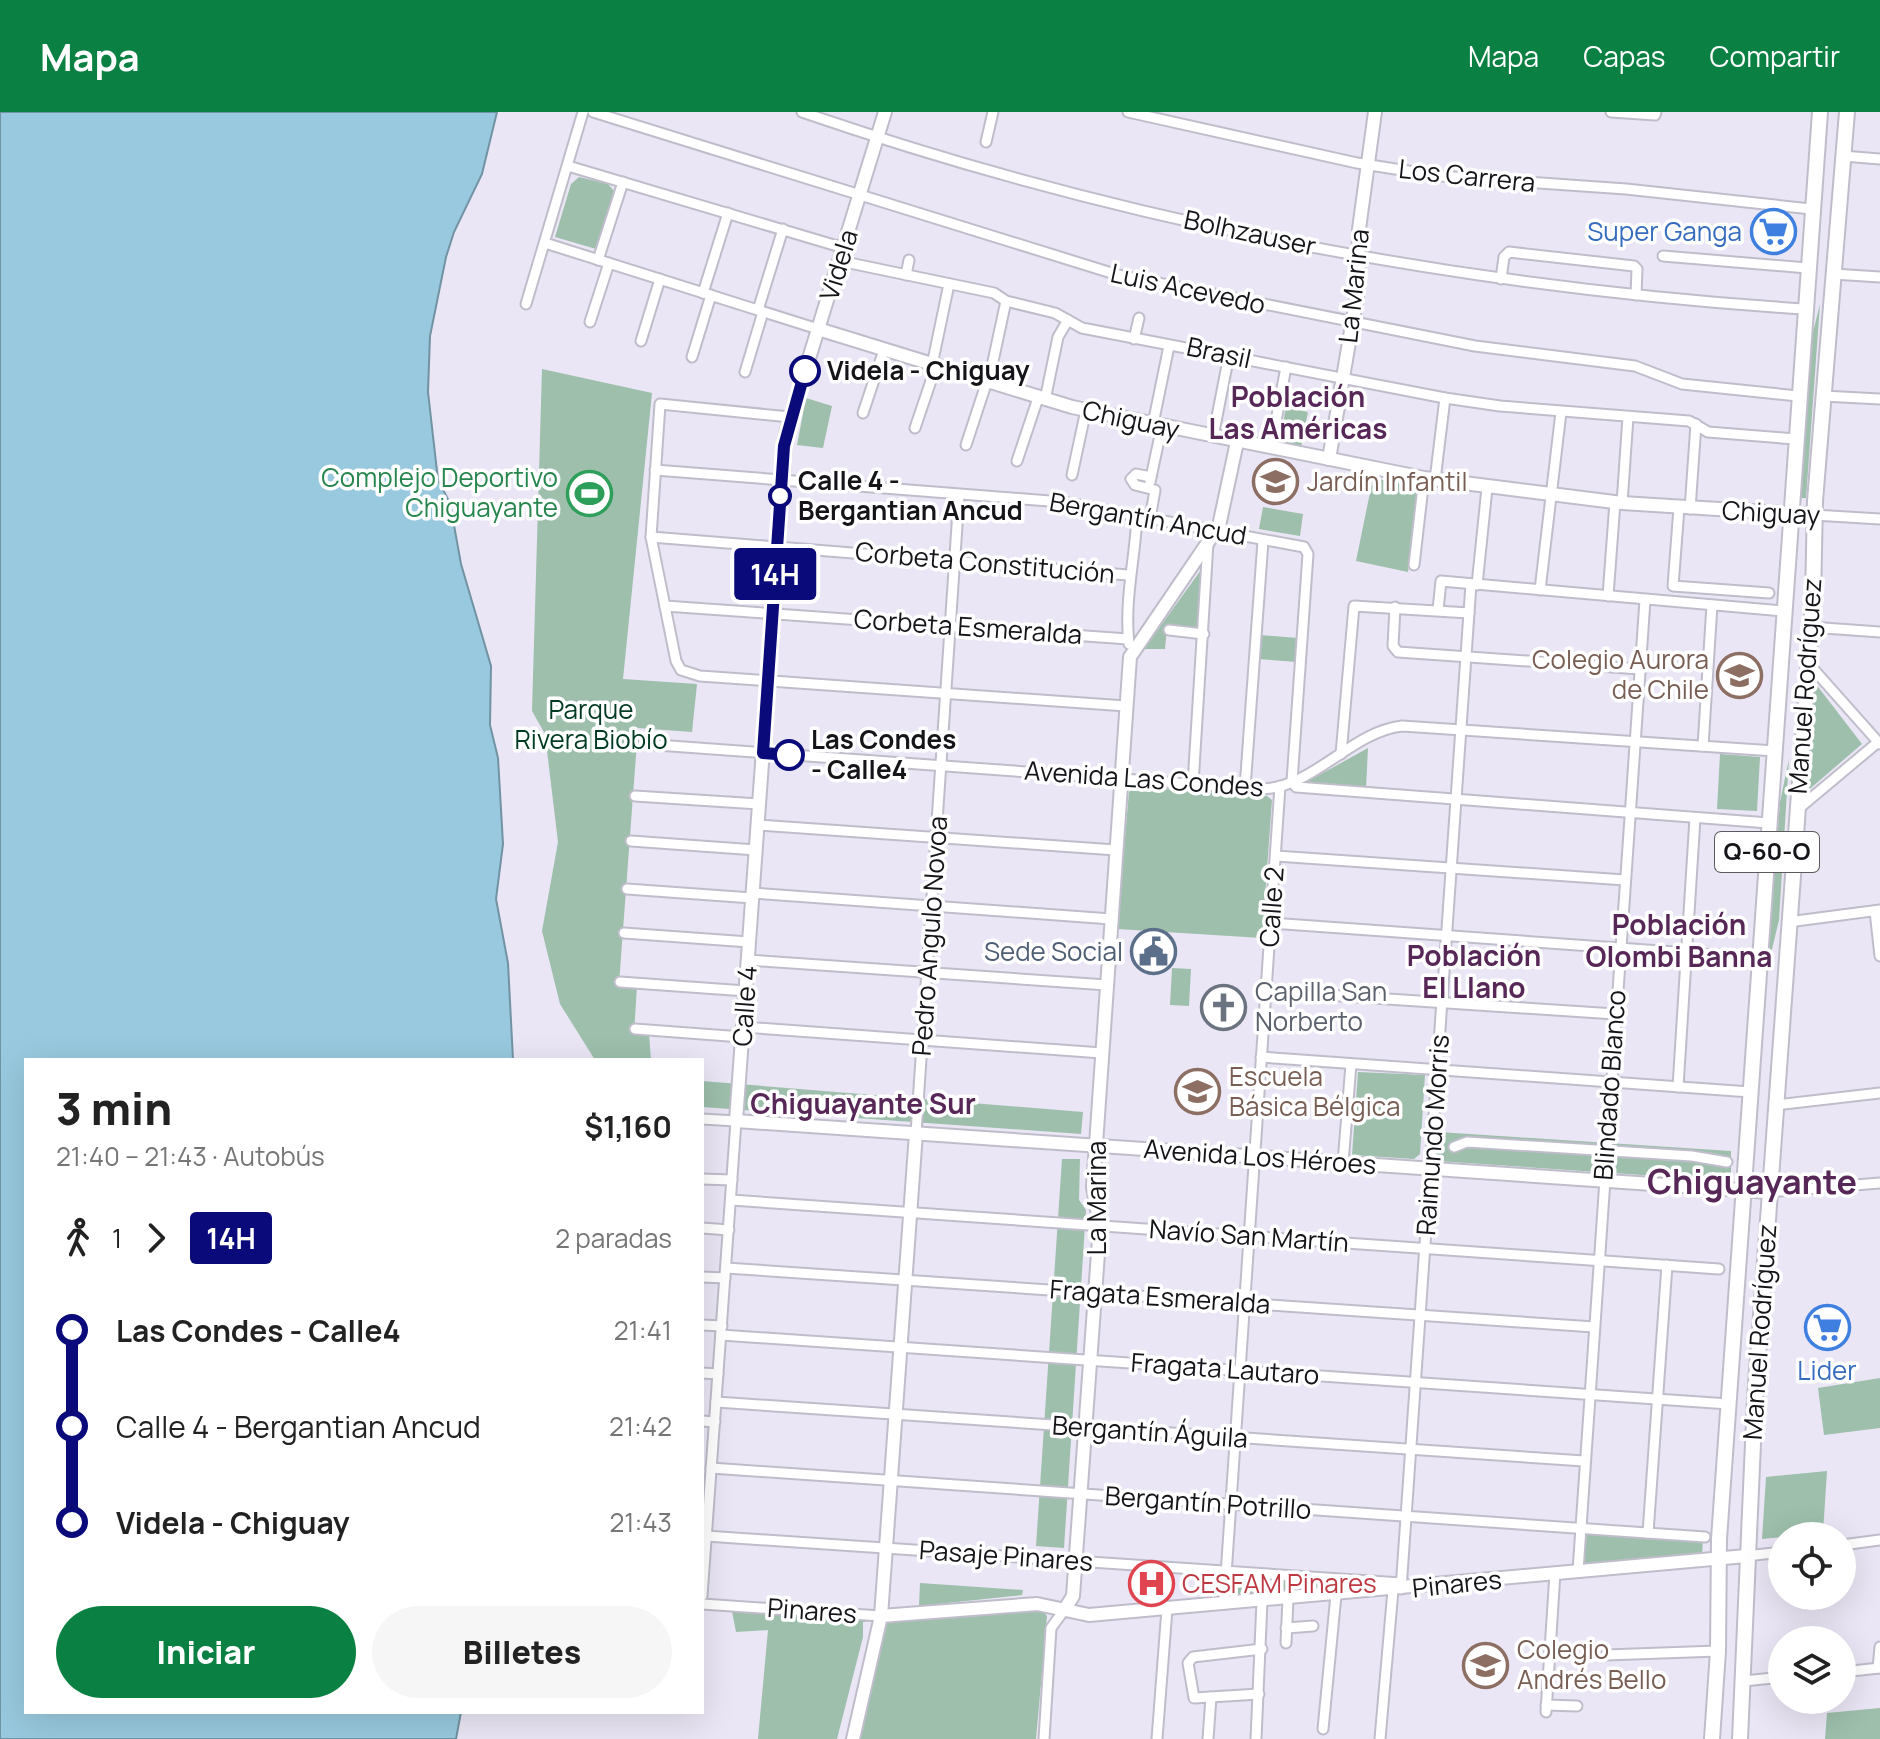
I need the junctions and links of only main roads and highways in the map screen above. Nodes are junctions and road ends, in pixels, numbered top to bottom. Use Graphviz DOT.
graph roads {
  1 [pos="1820,112"];
  2 [pos="1847,112"];
  3 [pos="1730,1380"];
  4 [pos="1755,1398"];
  5 [pos="1712,1739"];
  6 [pos="1740,1739"];
  1 -- 3 [label="main road, Manuel Rodríguez / Q-60-O"];
  2 -- 4 [label="main road, Manuel Rodríguez / Q-60-O"];
  3 -- 4 [label="main road"];
  3 -- 5 [label="main road, Manuel Rodríguez / Q-60-O"];
  4 -- 6 [label="main road, Manuel Rodríguez / Q-60-O"];
}
